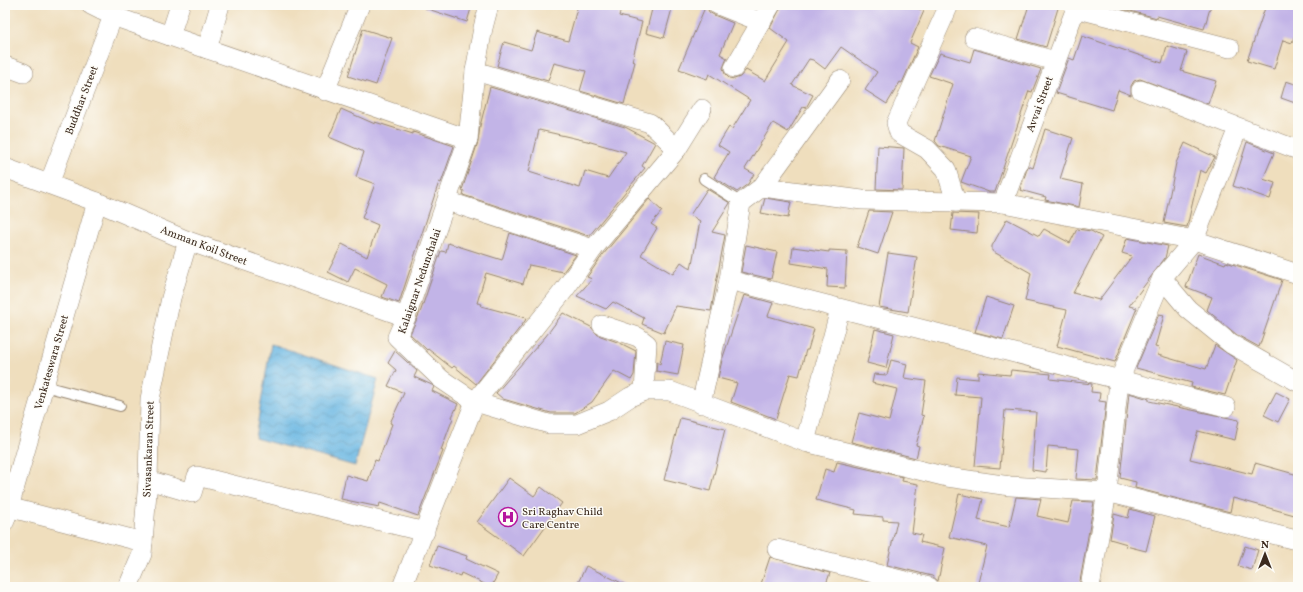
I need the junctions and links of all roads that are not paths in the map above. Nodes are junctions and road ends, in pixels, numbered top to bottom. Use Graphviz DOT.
graph roads {
  1 [pos="91,5"];
  2 [pos="180,5"];
  3 [pos="220,5"];
  4 [pos="360,5"];
  5 [pos="489,5"];
  6 [pos="718,5"];
  7 [pos="771,5"];
  8 [pos="949,5"];
  9 [pos="1076,7"];
  10 [pos="113,16"];
  11 [pos="761,22"];
  12 [pos="170,36"];
  13 [pos="974,38"];
  14 [pos="1230,48"];
  15 [pos="207,49"];
  16 [pos="1055,61"];
  17 [pos="5,66"];
  18 [pos="734,68"];
  19 [pos="475,71"];
  20 [pos="24,73"];
  21 [pos="840,80"];
  22 [pos="1141,90"];
  23 [pos="325,91"];
  24 [pos="702,109"];
  25 [pos="1238,128"];
  26 [pos="468,139"];
  27 [pos="677,149"];
  28 [pos="1298,150"];
  29 [pos="5,168"];
  30 [pos="704,179"];
  31 [pos="49,184"];
  32 [pos="762,187"];
  33 [pos="447,201"];
  34 [pos="97,202"];
  35 [pos="956,202"];
  36 [pos="741,203"];
  37 [pos="1003,204"];
  38 [pos="1194,240"];
  39 [pos="188,241"];
  40 [pos="593,249"];
  41 [pos="1298,274"];
  42 [pos="1162,278"];
  43 [pos="729,280"];
  44 [pos="840,309"];
  45 [pos="406,317"];
  46 [pos="602,325"];
  47 [pos="1119,381"];
  48 [pos="1298,382"];
  49 [pos="44,386"];
  50 [pos="644,391"];
  51 [pos="475,402"];
  52 [pos="701,404"];
  53 [pos="120,406"];
  54 [pos="1226,407"];
  55 [pos="805,442"];
  56 [pos="148,480"];
  57 [pos="1107,492"];
  58 [pos="6,514"];
  59 [pos="425,532"];
  60 [pos="1296,540"];
  61 [pos="143,542"];
  62 [pos="777,549"];
  63 [pos="408,585"];
  64 [pos="128,587"];
  65 [pos="929,587"];
  66 [pos="1090,587"];
  1 -- 10 [label="street"];
  2 -- 12 [label="street"];
  3 -- 15 [label="street"];
  4 -- 23 [label="street"];
  5 -- 19 [label="street, Kalaignar Nedunchalai"];
  6 -- 11 [label="street"];
  7 -- 11 [label="street"];
  8 -- 35 [label="street"];
  9 -- 14 [label="street"];
  9 -- 16 [label="street, Avvai Street"];
  10 -- 12 [label="street"];
  10 -- 31 [label="street, Buddhar Street"];
  11 -- 18 [label="street"];
  12 -- 15 [label="street"];
  13 -- 16 [label="street"];
  15 -- 23 [label="street"];
  16 -- 37 [label="street, Avvai Street"];
  17 -- 20 [label="street"];
  19 -- 26 [label="street, Kalaignar Nedunchalai"];
  19 -- 27 [label="street"];
  21 -- 32 [label="street"];
  22 -- 25 [label="street"];
  23 -- 26 [label="street"];
  24 -- 27 [label="street"];
  25 -- 28 [label="street"];
  25 -- 38 [label="street"];
  26 -- 33 [label="street, Kalaignar Nedunchalai"];
  27 -- 40 [label="street"];
  29 -- 31 [label="street, Amman Koil Street"];
  30 -- 36 [label="lane"];
  31 -- 34 [label="street, Amman Koil Street"];
  32 -- 35 [label="street"];
  32 -- 36 [label="street"];
  33 -- 40 [label="street"];
  33 -- 45 [label="street, Kalaignar Nedunchalai"];
  34 -- 39 [label="street, Amman Koil Street"];
  34 -- 49 [label="street, Venkateswara Street"];
  35 -- 37 [label="street"];
  36 -- 43 [label="street"];
  37 -- 38 [label="street"];
  38 -- 41 [label="street"];
  38 -- 42 [label="street"];
  39 -- 45 [label="street, Amman Koil Street"];
  39 -- 56 [label="street, Sivasankaran Street"];
  40 -- 51 [label="street"];
  42 -- 47 [label="street"];
  42 -- 48 [label="street"];
  43 -- 44 [label="street"];
  43 -- 52 [label="street"];
  44 -- 47 [label="street"];
  44 -- 55 [label="street"];
  45 -- 51 [label="street, Kalaignar Nedunchalai"];
  46 -- 50 [label="street"];
  47 -- 54 [label="street"];
  47 -- 57 [label="street"];
  49 -- 53 [label="lane"];
  49 -- 58 [label="street, Venkateswara Street"];
  50 -- 51 [label="street"];
  50 -- 52 [label="street"];
  51 -- 59 [label="street"];
  52 -- 55 [label="street"];
  55 -- 57 [label="street"];
  56 -- 59 [label="street"];
  56 -- 61 [label="street, Sivasankaran Street"];
  57 -- 60 [label="street"];
  57 -- 66 [label="street"];
  58 -- 61 [label="street"];
  59 -- 63 [label="street"];
  61 -- 64 [label="street, Sivasankaran Street"];
  62 -- 65 [label="street"];
}
